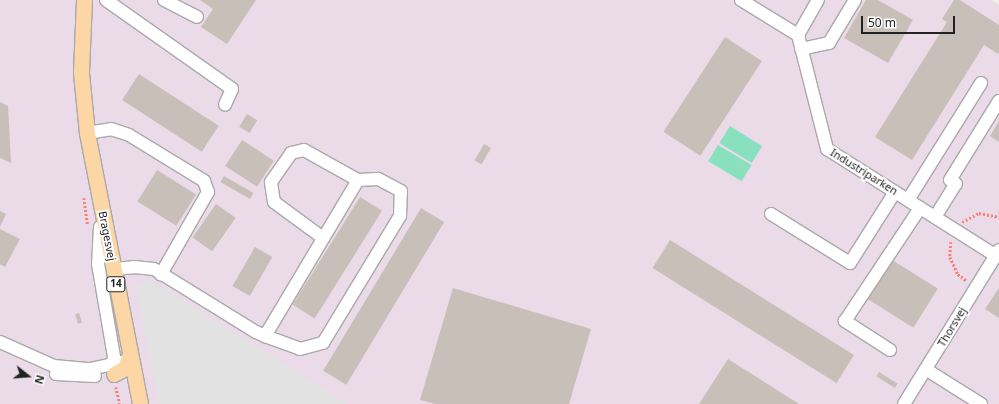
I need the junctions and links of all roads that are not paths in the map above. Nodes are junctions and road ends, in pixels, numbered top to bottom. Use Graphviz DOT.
graph roads {
  1 [pos="84,0"];
  2 [pos="106,0"];
  3 [pos="164,0"];
  4 [pos="741,0"];
  5 [pos="818,0"];
  6 [pos="855,0"];
  7 [pos="197,18"];
  8 [pos="798,35"];
  9 [pos="801,49"];
  10 [pos="981,83"];
  11 [pos="999,102"];
  12 [pos="225,105"];
  13 [pos="87,133"];
  14 [pos="92,165"];
  15 [pos="358,180"];
  16 [pos="895,192"];
  17 [pos="908,200"];
  18 [pos="920,208"];
  19 [pos="771,214"];
  20 [pos="935,217"];
  21 [pos="323,238"];
  22 [pos="997,253"];
  23 [pos="113,269"];
  24 [pos="161,274"];
  25 [pos="264,336"];
  26 [pos="0,342"];
  27 [pos="0,350"];
  28 [pos="890,350"];
  29 [pos="123,366"];
  30 [pos="927,370"];
  31 [pos="130,404"];
  32 [pos="136,404"];
  33 [pos="140,404"];
  34 [pos="904,404"];
  35 [pos="981,404"];
  1 -- 13 [label="main road, Bragesvej / 14"];
  2 -- 12 [label="street"];
  3 -- 7 [label="street"];
  4 -- 8 [label="street"];
  5 -- 8 [label="street"];
  6 -- 9 [label="street"];
  8 -- 9 [label="street, Industriparken"];
  9 -- 16 [label="street, Industriparken"];
  10 -- 17 [label="street"];
  11 -- 20 [label="street"];
  13 -- 14 [label="main road, Bragesvej / 14"];
  13 -- 24 [label="street"];
  14 -- 23 [label="main road, Bragesvej / 14"];
  14 -- 29 [label="main road, Bragesvej"];
  15 -- 21 [label="street"];
  15 -- 21 [label="street"];
  15 -- 25 [label="street"];
  16 -- 17 [label="street, Industriparken"];
  16 -- 19 [label="street"];
  17 -- 18 [label="street, Industriparken"];
  18 -- 20 [label="street, Industriparken"];
  18 -- 28 [label="street"];
  20 -- 22 [label="street, Industriparken"];
  21 -- 25 [label="street"];
  22 -- 30 [label="street, Thorsvej"];
  23 -- 24 [label="street"];
  23 -- 29 [label="main road, Bragesvej / 14"];
  24 -- 25 [label="street"];
  26 -- 29 [label="street"];
  27 -- 29 [label="street"];
  29 -- 31 [label="main road, Bragesvej"];
  29 -- 32 [label="street, Bragesvej"];
  29 -- 33 [label="main road, Bragesvej / 14"];
  30 -- 34 [label="street, Thorsvej"];
  30 -- 35 [label="street"];
}
